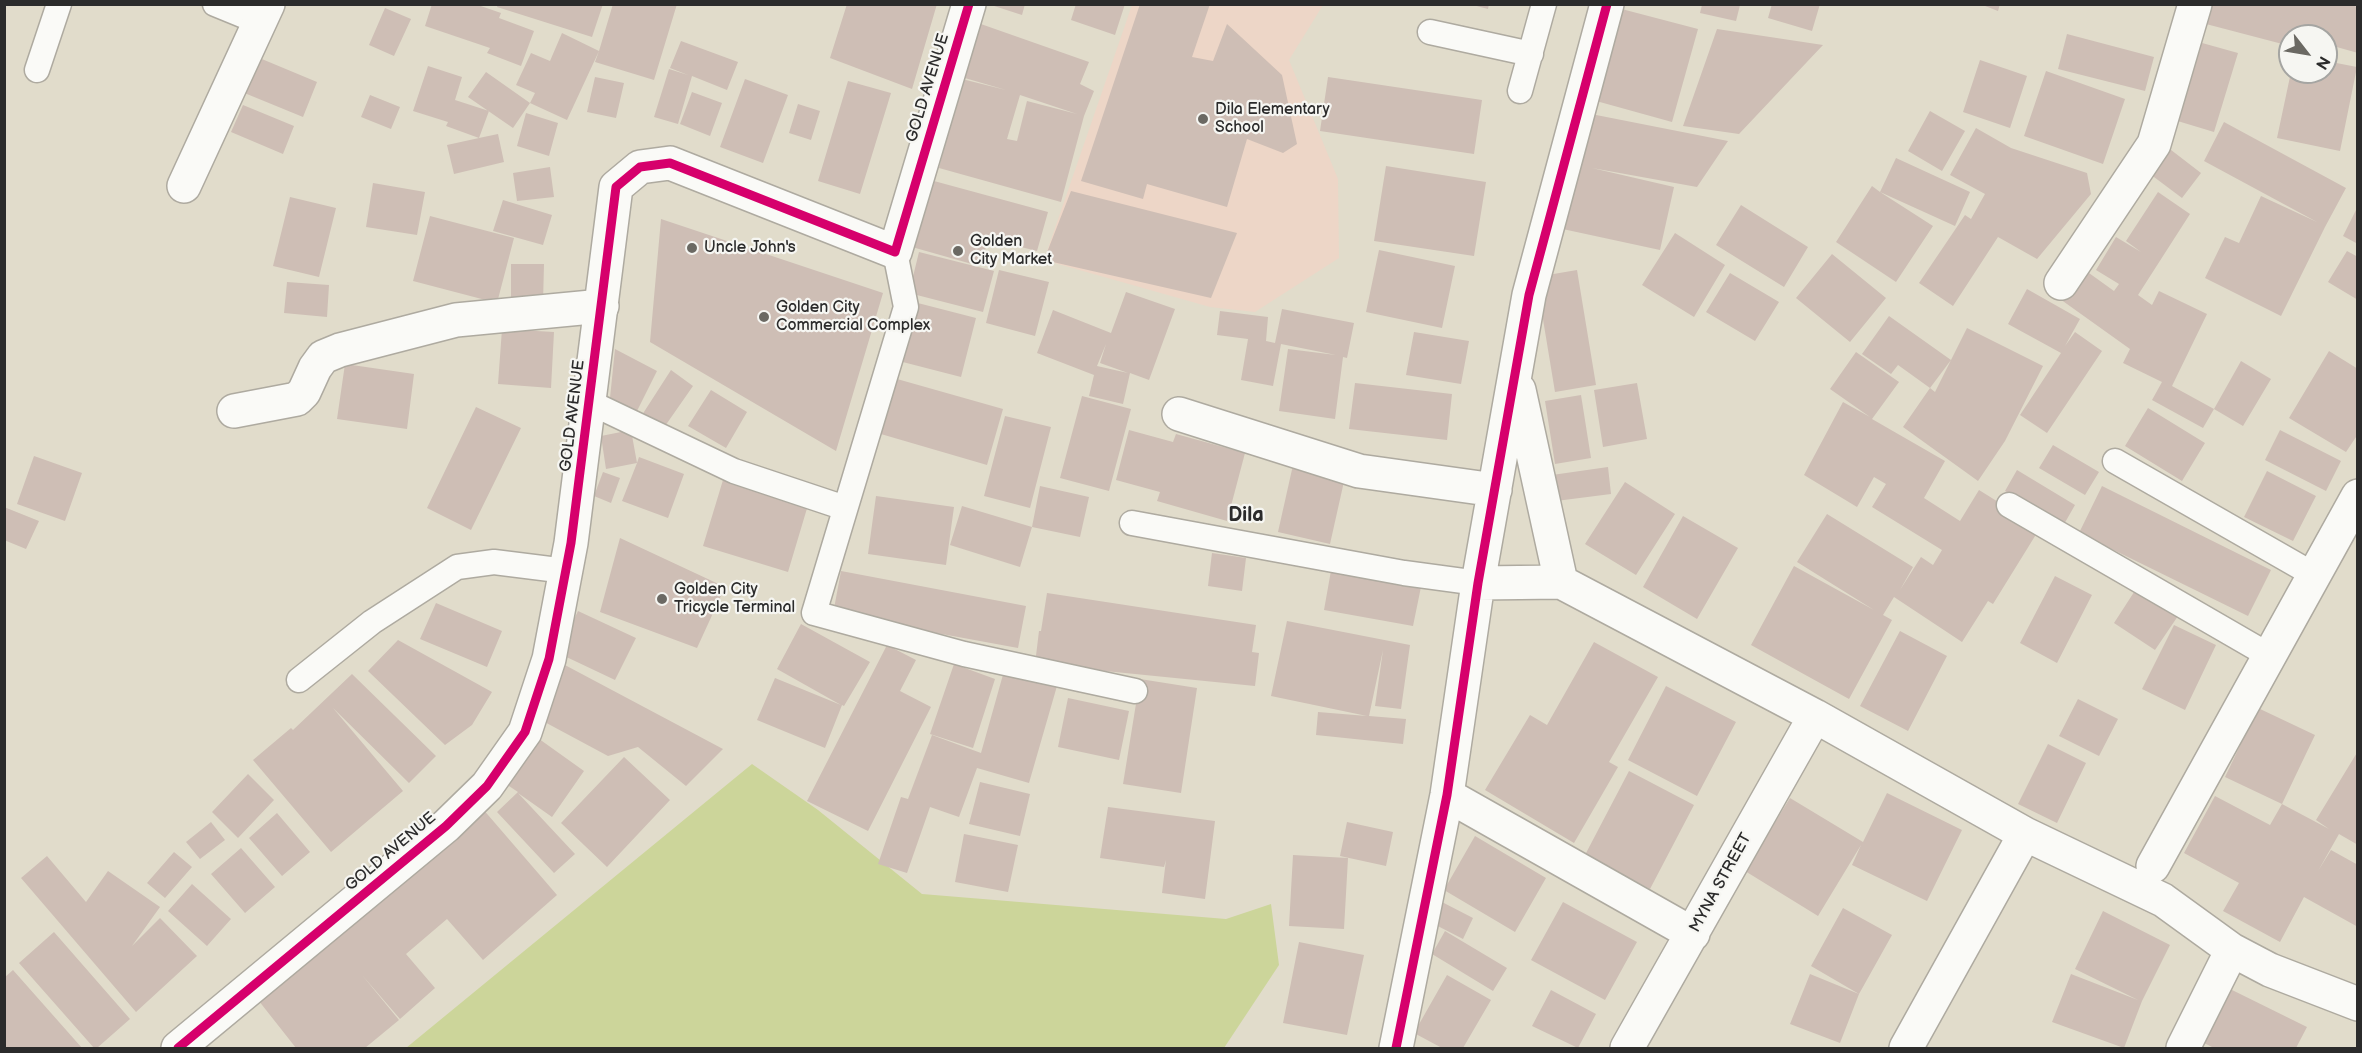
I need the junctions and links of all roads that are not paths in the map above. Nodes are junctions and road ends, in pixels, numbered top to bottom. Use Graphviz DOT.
graph roads {
  1 [pos="59,4"];
  2 [pos="215,4"];
  3 [pos="969,4"];
  4 [pos="1544,4"];
  5 [pos="1607,4"];
  6 [pos="2195,4"];
  7 [pos="264,13"];
  8 [pos="1430,32"];
  9 [pos="1531,54"];
  10 [pos="37,70"];
  11 [pos="1521,91"];
  12 [pos="184,186"];
  13 [pos="895,252"];
  14 [pos="2061,283"];
  15 [pos="602,306"];
  16 [pos="1515,373"];
  17 [pos="589,402"];
  18 [pos="234,411"];
  19 [pos="1179,414"];
  20 [pos="2115,461"];
  21 [pos="1495,490"];
  22 [pos="2358,496"];
  23 [pos="2009,505"];
  24 [pos="845,508"];
  25 [pos="1132,523"];
  26 [pos="566,571"];
  27 [pos="2316,576"];
  28 [pos="1478,582"];
  29 [pos="1561,582"];
  30 [pos="2270,656"];
  31 [pos="299,680"];
  32 [pos="1135,691"];
  33 [pos="1815,716"];
  34 [pos="1447,795"];
  35 [pos="2025,834"];
  36 [pos="2153,866"];
  37 [pos="1693,934"];
  38 [pos="2232,950"];
  39 [pos="2358,1004"];
  40 [pos="178,1048"];
  41 [pos="1396,1048"];
  42 [pos="1627,1048"];
  43 [pos="1906,1048"];
  44 [pos="2183,1048"];
  1 -- 10 [label="lane"];
  2 -- 7 [label="lane"];
  3 -- 13 [label="street, GOLD AVENUE"];
  4 -- 9 [label="lane"];
  5 -- 16 [label="street"];
  6 -- 14 [label="street"];
  7 -- 12 [label="street"];
  8 -- 9 [label="lane"];
  9 -- 11 [label="lane"];
  13 -- 15 [label="street, GOLD AVENUE"];
  13 -- 24 [label="lane"];
  15 -- 17 [label="street, GOLD AVENUE"];
  15 -- 18 [label="street"];
  16 -- 21 [label="street"];
  16 -- 29 [label="street"];
  17 -- 24 [label="lane"];
  17 -- 26 [label="street, GOLD AVENUE"];
  19 -- 21 [label="street"];
  20 -- 27 [label="lane"];
  21 -- 28 [label="street"];
  22 -- 27 [label="street"];
  23 -- 30 [label="lane"];
  24 -- 32 [label="lane"];
  25 -- 28 [label="lane"];
  26 -- 31 [label="lane"];
  26 -- 40 [label="street, GOLD AVENUE"];
  27 -- 30 [label="street"];
  28 -- 29 [label="street"];
  28 -- 34 [label="street"];
  29 -- 33 [label="street"];
  30 -- 36 [label="street"];
  33 -- 35 [label="street"];
  33 -- 37 [label="street, MYNA STREET"];
  34 -- 37 [label="street"];
  34 -- 41 [label="street"];
  35 -- 38 [label="street"];
  35 -- 43 [label="street"];
  37 -- 42 [label="street, MYNA STREET"];
  38 -- 39 [label="street"];
  38 -- 44 [label="street"];
}
